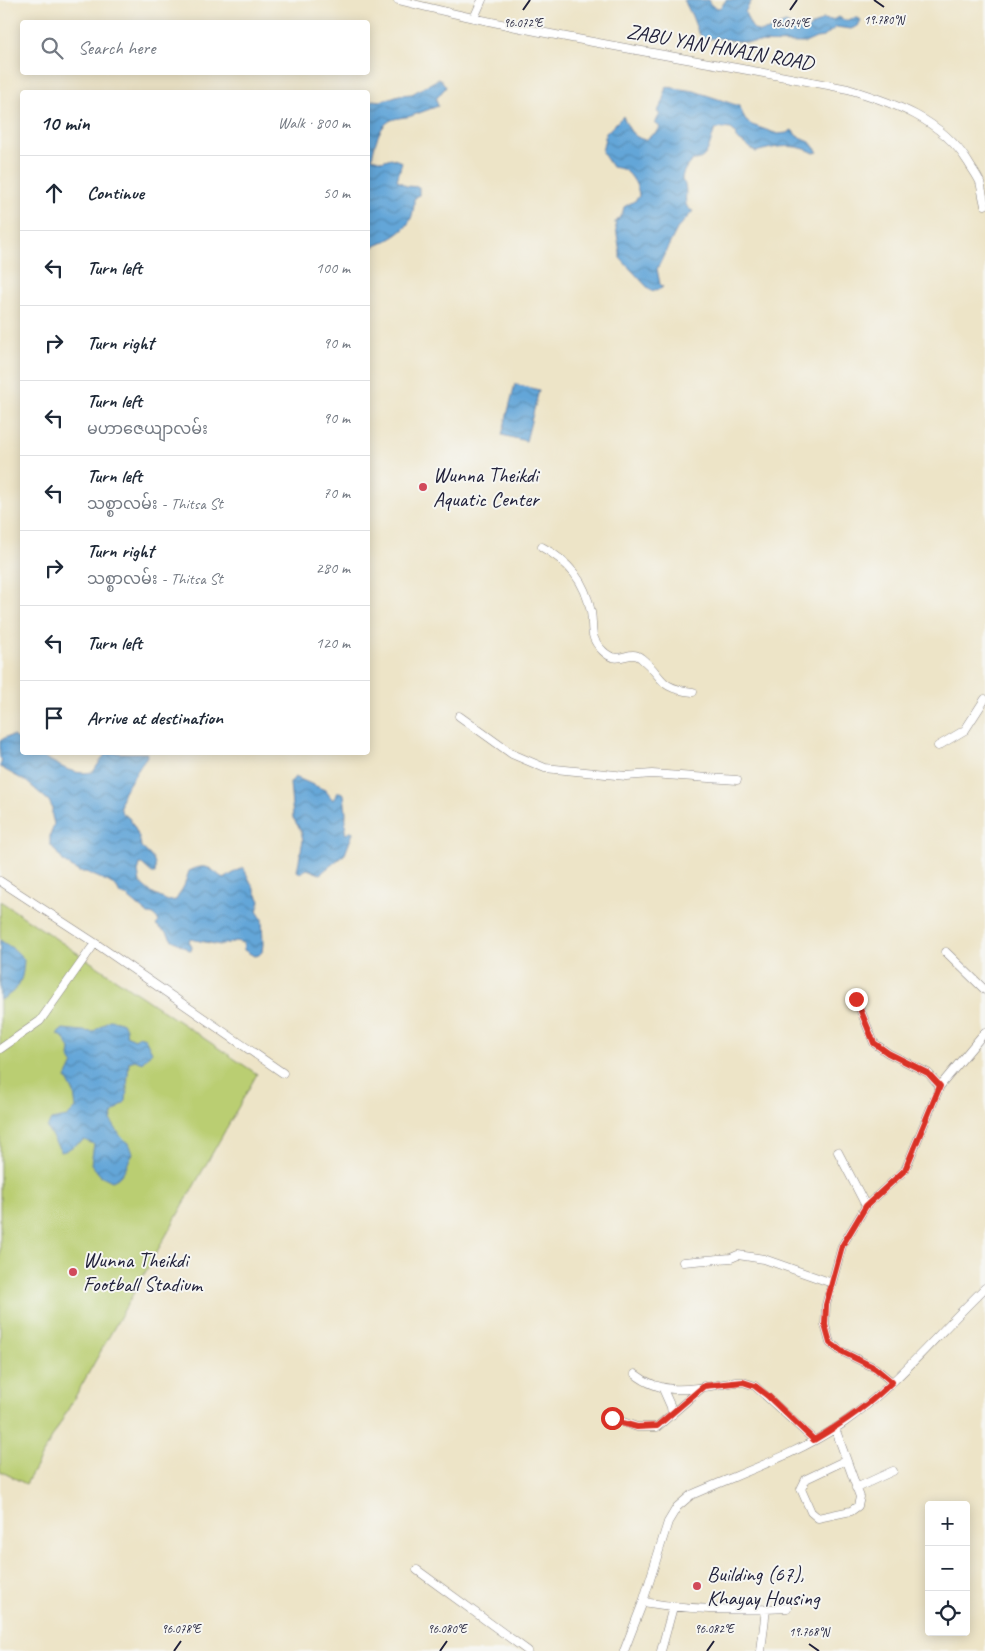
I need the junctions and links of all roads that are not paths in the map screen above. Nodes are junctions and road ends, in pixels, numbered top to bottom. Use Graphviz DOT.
graph roads {
  1 [pos="398,0"];
  2 [pos="482,0"];
  3 [pos="474,18"];
  4 [pos="985,205"];
  5 [pos="542,547"];
  6 [pos="693,692"];
  7 [pos="985,699"];
  8 [pos="459,716"];
  9 [pos="938,746"];
  10 [pos="737,780"];
  11 [pos="0,881"];
  12 [pos="95,943"];
  13 [pos="946,952"];
  14 [pos="985,990"];
  15 [pos="856,999"];
  16 [pos="985,1032"];
  17 [pos="0,1048"];
  18 [pos="283,1073"];
  19 [pos="940,1086"];
  20 [pos="838,1152"];
  21 [pos="866,1206"];
  22 [pos="683,1262"];
  23 [pos="832,1283"];
  24 [pos="985,1288"];
  25 [pos="635,1374"];
  26 [pos="892,1382"];
  27 [pos="704,1386"];
  28 [pos="663,1389"];
  29 [pos="672,1415"];
  30 [pos="612,1418"];
  31 [pos="835,1428"];
  32 [pos="814,1440"];
  33 [pos="846,1460"];
  34 [pos="893,1471"];
  35 [pos="856,1488"];
  36 [pos="417,1570"];
  37 [pos="643,1602"];
  38 [pos="673,1607"];
  39 [pos="786,1608"];
  40 [pos="766,1610"];
  41 [pos="528,1651"];
  42 [pos="624,1651"];
  43 [pos="661,1651"];
  44 [pos="761,1651"];
  1 -- 3 [label="street, ZABU YAN HNAIN ROAD"];
  2 -- 3 [label="street"];
  3 -- 4 [label="street, ZABU YAN HNAIN ROAD"];
  5 -- 6 [label="street"];
  7 -- 9 [label="street"];
  8 -- 10 [label="street"];
  11 -- 12 [label="street"];
  12 -- 17 [label="street"];
  12 -- 18 [label="street"];
  13 -- 14 [label="street"];
  15 -- 19 [label="street"];
  16 -- 19 [label="street"];
  19 -- 21 [label="street"];
  20 -- 21 [label="street"];
  21 -- 23 [label="street"];
  22 -- 23 [label="street"];
  23 -- 26 [label="street"];
  24 -- 26 [label="street"];
  25 -- 28 [label="street"];
  26 -- 31 [label="street"];
  27 -- 28 [label="street"];
  27 -- 29 [label="street"];
  27 -- 32 [label="street"];
  28 -- 29 [label="street"];
  29 -- 30 [label="street"];
  31 -- 32 [label="street"];
  31 -- 33 [label="street"];
  32 -- 37 [label="street"];
  33 -- 35 [label="street"];
  33 -- 35 [label="street"];
  34 -- 35 [label="street"];
  36 -- 41 [label="street"];
  37 -- 38 [label="street"];
  37 -- 42 [label="street"];
  38 -- 40 [label="street"];
  38 -- 43 [label="street"];
  39 -- 40 [label="street"];
  40 -- 44 [label="street"];
}
